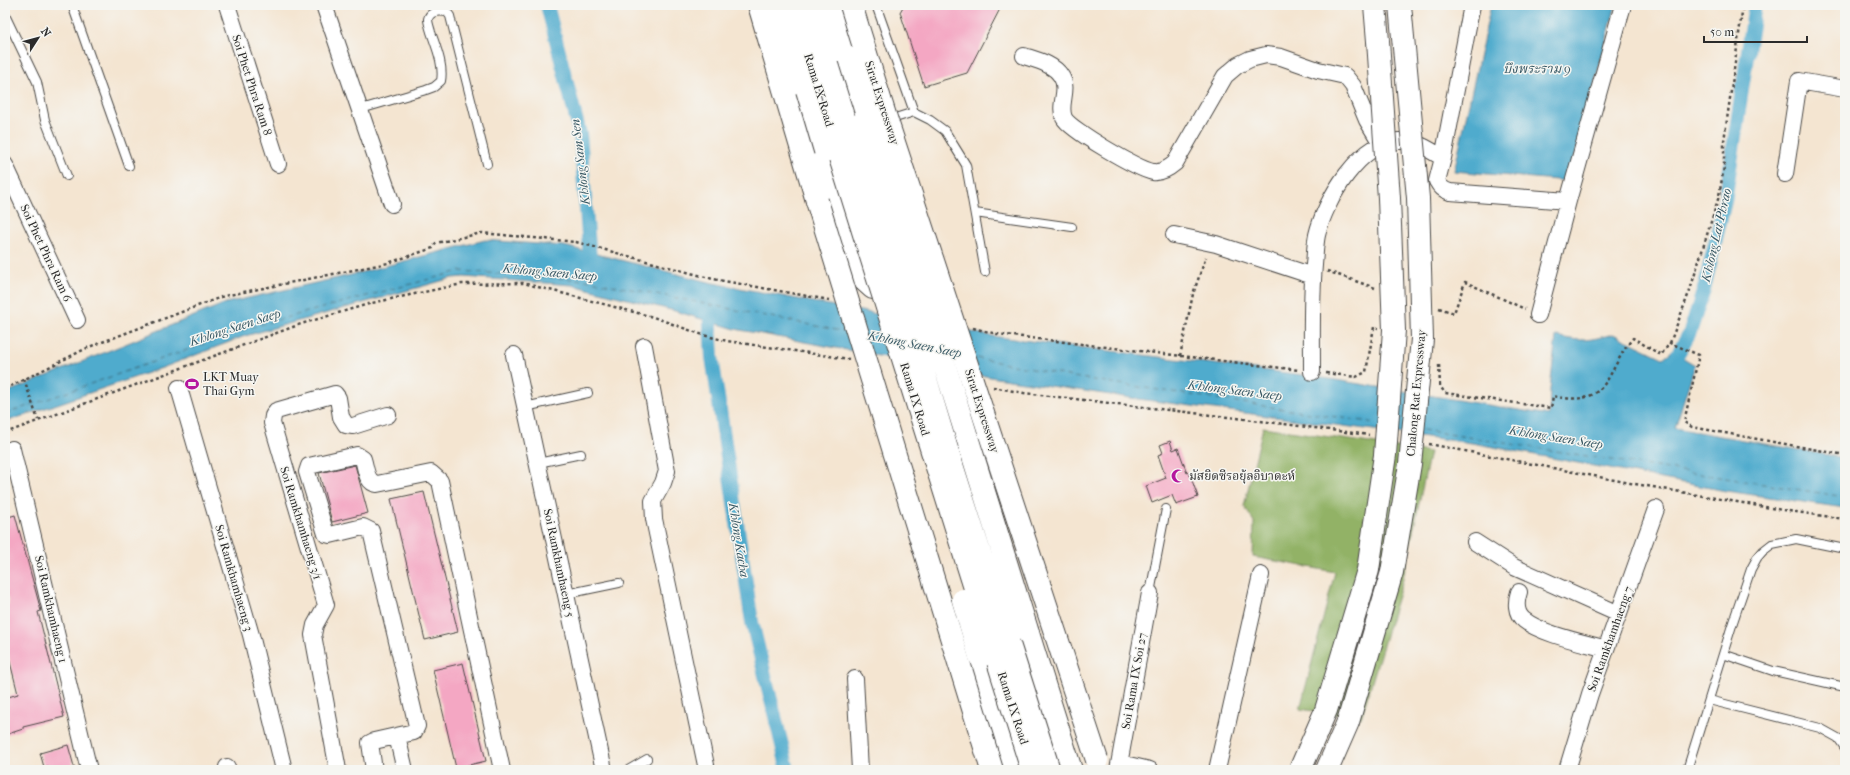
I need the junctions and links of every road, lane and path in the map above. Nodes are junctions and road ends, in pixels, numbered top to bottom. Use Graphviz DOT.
graph roads {
  1 [pos="72,5"];
  2 [pos="227,5"];
  3 [pos="324,5"];
  4 [pos="759,5"];
  5 [pos="780,5"];
  6 [pos="793,5"];
  7 [pos="812,5"];
  8 [pos="832,5"];
  9 [pos="839,5"];
  10 [pos="851,5"];
  11 [pos="876,5"];
  12 [pos="1375,5"];
  13 [pos="1400,5"];
  14 [pos="1472,5"];
  15 [pos="1623,5"];
  16 [pos="1743,5"];
  17 [pos="5,15"];
  18 [pos="1024,56"];
  19 [pos="1845,89"];
  20 [pos="361,109"];
  21 [pos="914,112"];
  22 [pos="886,121"];
  23 [pos="1382,145"];
  24 [pos="1443,158"];
  25 [pos="278,164"];
  26 [pos="486,164"];
  27 [pos="5,165"];
  28 [pos="129,166"];
  29 [pos="1786,174"];
  30 [pos="66,176"];
  31 [pos="1568,201"];
  32 [pos="392,204"];
  33 [pos="975,213"];
  34 [pos="1072,226"];
  35 [pos="1174,235"];
  36 [pos="1211,243"];
  37 [pos="985,272"];
  38 [pos="1313,276"];
  39 [pos="830,300"];
  40 [pos="1538,315"];
  41 [pos="77,320"];
  42 [pos="968,327"];
  43 [pos="1670,343"];
  44 [pos="644,346"];
  45 [pos="514,355"];
  46 [pos="1180,356"];
  47 [pos="852,360"];
  48 [pos="1312,372"];
  49 [pos="1356,377"];
  50 [pos="24,379"];
  51 [pos="993,387"];
  52 [pos="179,388"];
  53 [pos="5,389"];
  54 [pos="588,393"];
  55 [pos="1445,393"];
  56 [pos="525,407"];
  57 [pos="388,415"];
  58 [pos="38,420"];
  59 [pos="5,433"];
  60 [pos="1370,436"];
  61 [pos="1424,443"];
  62 [pos="12,449"];
  63 [pos="581,454"];
  64 [pos="1845,454"];
  65 [pos="538,463"];
  66 [pos="1166,509"];
  67 [pos="1656,509"];
  68 [pos="1845,519"];
  69 [pos="1475,542"];
  70 [pos="1845,549"];
  71 [pos="1261,575"];
  72 [pos="619,583"];
  73 [pos="1520,592"];
  74 [pos="1150,593"];
  75 [pos="566,594"];
  76 [pos="1619,614"];
  77 [pos="1606,649"];
  78 [pos="1723,654"];
  79 [pos="854,679"];
  80 [pos="1845,687"];
  81 [pos="1709,700"];
  82 [pos="397,736"];
  83 [pos="1845,748"];
  84 [pos="647,759"];
  85 [pos="1113,768"];
  86 [pos="90,770"];
  87 [pos="284,770"];
  88 [pos="338,770"];
  89 [pos="374,770"];
  90 [pos="404,770"];
  91 [pos="502,770"];
  92 [pos="604,770"];
  93 [pos="628,770"];
  94 [pos="707,770"];
  95 [pos="860,770"];
  96 [pos="992,770"];
  97 [pos="1014,770"];
  98 [pos="1032,770"];
  99 [pos="1049,770"];
  100 [pos="1071,770"];
  101 [pos="1150,770"];
  102 [pos="1217,770"];
  103 [pos="1300,770"];
  104 [pos="1327,770"];
  105 [pos="1567,770"];
  106 [pos="1688,770"];
  1 -- 28 [label="lane"];
  2 -- 25 [label="street, Soi Phet Phra Ram 8"];
  3 -- 20 [label="street"];
  4 -- 96 [label="main road, bridge"];
  5 -- 22 [label="main road"];
  5 -- 97 [label="main road, Rama IX Road, bridge"];
  6 -- 98 [label="main road, Rama IX Road, bridge"];
  7 -- 99 [label="main road, Rama IX Road, bridge"];
  8 -- 100 [label="main road, bridge"];
  9 -- 22 [label="main road"];
  10 -- 85 [label="main road, Sirat Expressway, bridge"];
  11 -- 21 [label="lane"];
  12 -- 103 [label="main road, bridge"];
  13 -- 104 [label="main road, Chalong Rat Expressway, bridge"];
  14 -- 24 [label="street"];
  15 -- 31 [label="street"];
  16 -- 43 [label="path"];
  17 -- 30 [label="lane"];
  18 -- 23 [label="street"];
  19 -- 29 [label="street"];
  20 -- 26 [label="lane"];
  20 -- 32 [label="street"];
  21 -- 22 [label="lane"];
  21 -- 33 [label="lane"];
  23 -- 24 [label="street"];
  23 -- 38 [label="street"];
  24 -- 31 [label="street"];
  27 -- 41 [label="street, Soi Phet Phra Ram 6"];
  31 -- 40 [label="street"];
  33 -- 34 [label="lane"];
  33 -- 37 [label="lane"];
  35 -- 36 [label="street"];
  36 -- 38 [label="street"];
  36 -- 46 [label="path"];
  38 -- 48 [label="street"];
  39 -- 50 [label="path"];
  42 -- 46 [label="path"];
  43 -- 55 [label="path"];
  43 -- 64 [label="path"];
  44 -- 94 [label="street"];
  45 -- 56 [label="street, Soi Ramkhamhaeng 5"];
  46 -- 48 [label="path"];
  47 -- 58 [label="path"];
  48 -- 49 [label="path"];
  50 -- 53 [label="path"];
  50 -- 58 [label="path"];
  51 -- 60 [label="path"];
  52 -- 87 [label="street, Soi Ramkhamhaeng 3"];
  54 -- 56 [label="lane"];
  56 -- 65 [label="street, Soi Ramkhamhaeng 5"];
  57 -- 88 [label="street, Soi Ramkhamhaeng 3/1"];
  58 -- 59 [label="path"];
  61 -- 68 [label="path"];
  62 -- 86 [label="street, Soi Ramkhamhaeng 1"];
  63 -- 65 [label="lane"];
  65 -- 75 [label="street, Soi Ramkhamhaeng 5"];
  66 -- 74 [label="lane"];
  67 -- 76 [label="street, Soi Ramkhamhaeng 7"];
  69 -- 76 [label="street"];
  70 -- 78 [label="lane"];
  71 -- 102 [label="street"];
  72 -- 75 [label="lane"];
  73 -- 77 [label="street"];
  74 -- 85 [label="street, Soi Rama IX Soi 27"];
  75 -- 92 [label="street, Soi Ramkhamhaeng 5"];
  76 -- 77 [label="street, Soi Ramkhamhaeng 7"];
  77 -- 105 [label="street, Soi Ramkhamhaeng 7"];
  78 -- 80 [label="lane"];
  78 -- 81 [label="lane"];
  79 -- 95 [label="street"];
  81 -- 83 [label="lane"];
  81 -- 106 [label="lane"];
  82 -- 89 [label="street"];
  82 -- 90 [label="street"];
  82 -- 91 [label="street"];
  84 -- 93 [label="lane"];
  85 -- 101 [label="street"];
}
